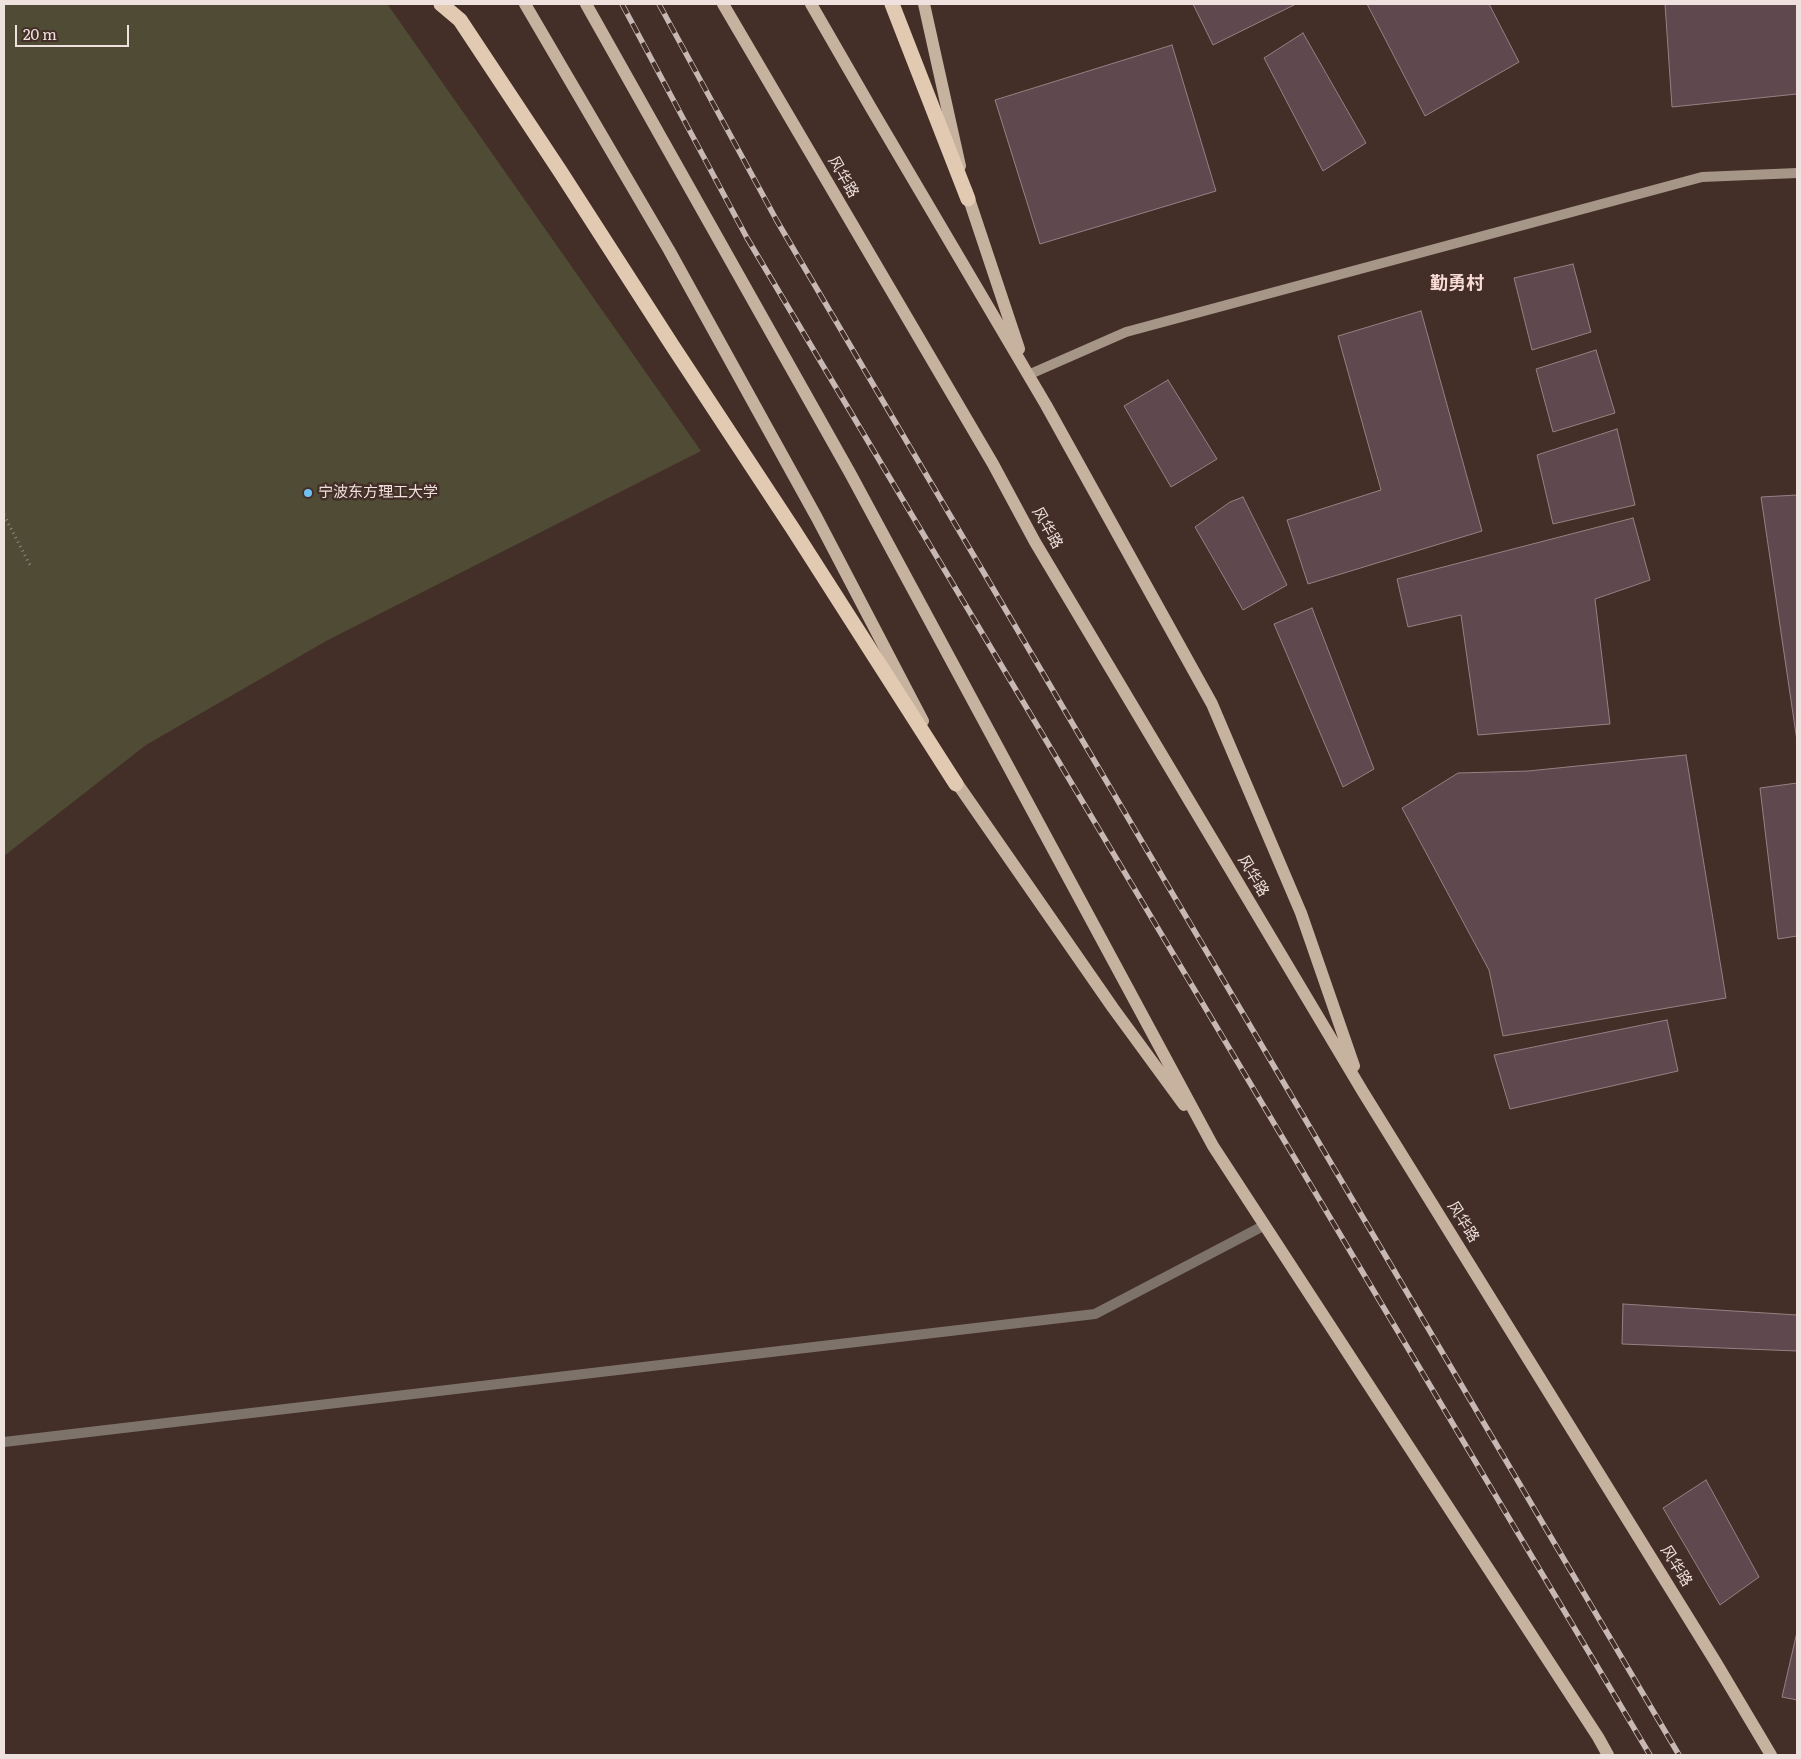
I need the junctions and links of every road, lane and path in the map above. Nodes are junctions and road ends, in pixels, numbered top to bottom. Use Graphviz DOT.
graph roads {
  1 [pos="441,4"];
  2 [pos="525,4"];
  3 [pos="586,4"];
  4 [pos="723,4"];
  5 [pos="811,4"];
  6 [pos="892,4"];
  7 [pos="924,4"];
  8 [pos="1797,173"];
  9 [pos="968,199"];
  10 [pos="1028,375"];
  11 [pos="4,515"];
  12 [pos="30,565"];
  13 [pos="956,784"];
  14 [pos="1364,1092"];
  15 [pos="1213,1146"];
  16 [pos="1265,1225"];
  17 [pos="4,1442"];
  18 [pos="1608,1755"];
  19 [pos="1771,1755"];
  1 -- 13 [label="highway"];
  2 -- 13 [label="main road"];
  3 -- 15 [label="main road"];
  4 -- 14 [label="main road, 风华路"];
  5 -- 10 [label="main road"];
  6 -- 9 [label="highway"];
  7 -- 9 [label="main road"];
  8 -- 10 [label="street"];
  9 -- 10 [label="main road"];
  10 -- 14 [label="main road"];
  11 -- 12 [label="path"];
  13 -- 15 [label="main road"];
  14 -- 19 [label="main road, 风华路"];
  15 -- 16 [label="main road"];
  16 -- 17 [label="street"];
  16 -- 18 [label="main road"];
}
